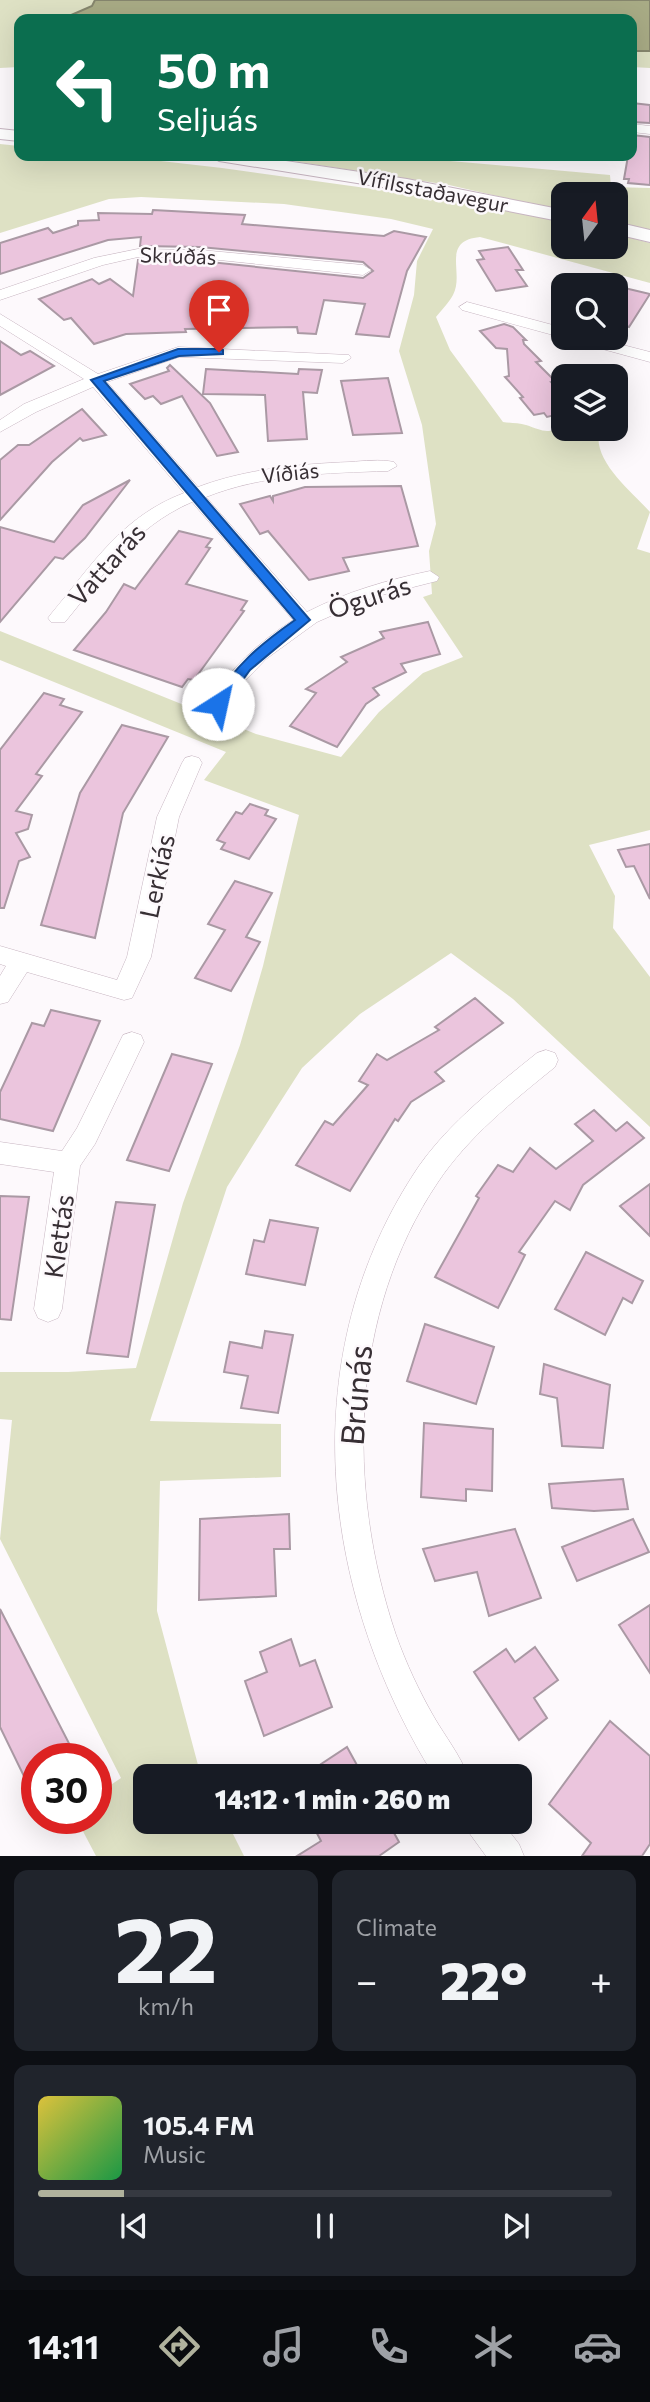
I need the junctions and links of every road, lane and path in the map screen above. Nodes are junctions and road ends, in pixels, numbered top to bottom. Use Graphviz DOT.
graph roads {
  1 [pos="253,161"];
  2 [pos="551,213"];
  3 [pos="628,231"];
  4 [pos="650,236"];
  5 [pos="363,270"];
  6 [pos="0,295"];
  7 [pos="467,307"];
  8 [pos="0,318"];
  9 [pos="551,330"];
  10 [pos="624,350"];
  11 [pos="650,357"];
  12 [pos="343,358"];
  13 [pos="96,380"];
  14 [pos="0,427"];
  15 [pos="387,466"];
  16 [pos="194,494"];
  17 [pos="430,577"];
  18 [pos="58,618"];
  19 [pos="303,620"];
  20 [pos="218,704"];
  21 [pos="192,763"];
  22 [pos="11,958"];
  23 [pos="0,995"];
  24 [pos="132,1042"];
  25 [pos="546,1059"];
  26 [pos="0,1153"];
  27 [pos="68,1163"];
  28 [pos="48,1309"];
  29 [pos="445,1764"];
  30 [pos="491,1834"];
  31 [pos="508,1856"];
  1 -- 2 [label="street, Vífilsstaðavegur"];
  3 -- 4 [label="street"];
  5 -- 6 [label="street, Skrúðás"];
  7 -- 9 [label="street"];
  8 -- 13 [label="street"];
  10 -- 11 [label="street"];
  12 -- 13 [label="street"];
  13 -- 14 [label="street"];
  13 -- 16 [label="street"];
  15 -- 16 [label="street, Víðiás"];
  16 -- 18 [label="street, Vattarás"];
  16 -- 19 [label="street"];
  17 -- 19 [label="street, Ögurás"];
  19 -- 20 [label="street, Ögurás"];
  21 -- 22 [label="street, Lerkiás"];
  22 -- 23 [label="street"];
  24 -- 27 [label="street, Klettás"];
  25 -- 29 [label="street, Brúnás"];
  26 -- 27 [label="street, Klettás"];
  27 -- 28 [label="street, Klettás"];
  30 -- 31 [label="street"];
}
